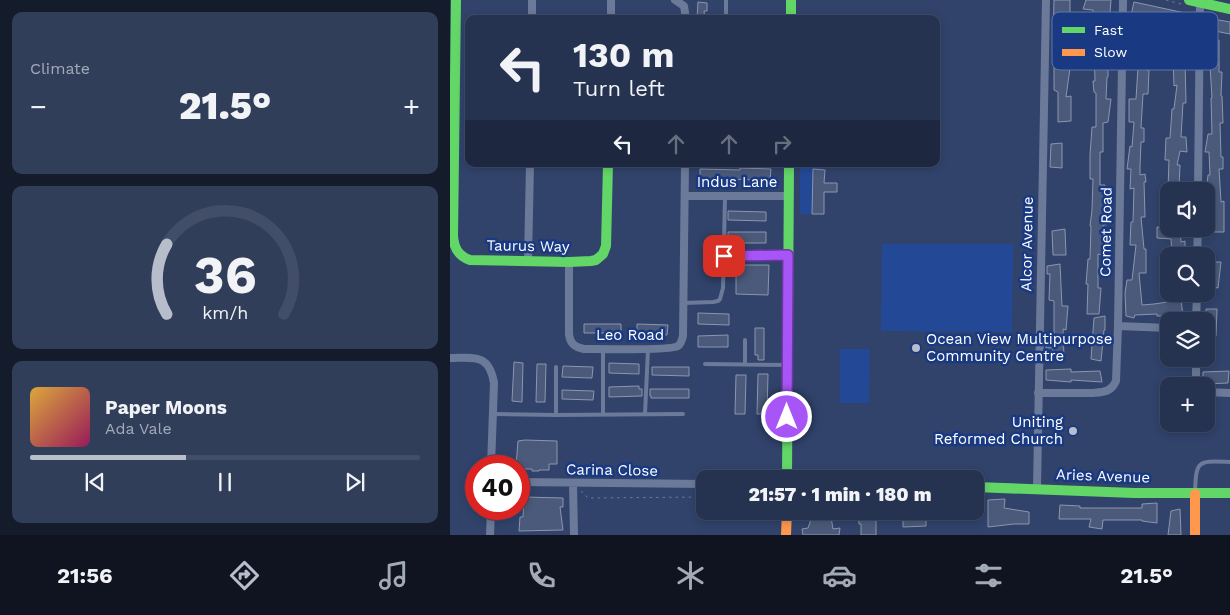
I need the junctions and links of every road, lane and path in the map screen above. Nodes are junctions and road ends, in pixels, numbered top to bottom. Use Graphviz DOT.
graph roads {
  1 [pos="456,0"];
  2 [pos="532,0"];
  3 [pos="611,0"];
  4 [pos="676,0"];
  5 [pos="726,0"];
  6 [pos="791,0"];
  7 [pos="1046,0"];
  8 [pos="1189,0"];
  9 [pos="1200,2"];
  10 [pos="1230,9"];
  11 [pos="1200,12"];
  12 [pos="532,15"];
  13 [pos="611,15"];
  14 [pos="685,15"];
  15 [pos="726,15"];
  16 [pos="791,15"];
  17 [pos="1122,70"];
  18 [pos="1199,70"];
  19 [pos="530,167"];
  20 [pos="608,167"];
  21 [pos="685,167"];
  22 [pos="789,167"];
  23 [pos="1198,182"];
  24 [pos="685,196"];
  25 [pos="725,196"];
  26 [pos="788,196"];
  27 [pos="788,255"];
  28 [pos="724,256"];
  29 [pos="528,261"];
  30 [pos="569,262"];
  31 [pos="683,303"];
  32 [pos="1118,326"];
  33 [pos="1160,328"];
  34 [pos="745,340"];
  35 [pos="602,349"];
  36 [pos="648,349"];
  37 [pos="450,358"];
  38 [pos="705,364"];
  39 [pos="745,364"];
  40 [pos="788,364"];
  41 [pos="556,367"];
  42 [pos="1215,392"];
  43 [pos="1038,393"];
  44 [pos="1230,393"];
  45 [pos="493,414"];
  46 [pos="603,414"];
  47 [pos="645,414"];
  48 [pos="683,414"];
  49 [pos="556,416"];
  50 [pos="491,455"];
  51 [pos="1230,462"];
  52 [pos="790,470"];
  53 [pos="530,483"];
  54 [pos="696,484"];
  55 [pos="573,486"];
  56 [pos="984,488"];
  57 [pos="1037,488"];
  58 [pos="1230,493"];
  59 [pos="1195,494"];
  60 [pos="696,497"];
  61 [pos="491,520"];
  62 [pos="787,520"];
  63 [pos="490,535"];
  64 [pos="574,535"];
  65 [pos="786,535"];
  66 [pos="1195,535"];
  1 -- 29 [label="street, Taurus Way"];
  2 -- 12 [label="street"];
  3 -- 13 [label="street"];
  4 -- 14 [label="street"];
  5 -- 15 [label="lane"];
  6 -- 16 [label="street"];
  7 -- 43 [label="street, Alcor Avenue"];
  8 -- 9 [label="street"];
  9 -- 10 [label="street"];
  9 -- 11 [label="street"];
  17 -- 32 [label="street, Comet Road"];
  18 -- 23 [label="street"];
  19 -- 29 [label="street"];
  20 -- 30 [label="street, Taurus Way"];
  21 -- 24 [label="street, Leo Road"];
  22 -- 26 [label="street"];
  24 -- 25 [label="street, Indus Lane"];
  24 -- 31 [label="street, Leo Road"];
  25 -- 26 [label="street, Indus Lane"];
  25 -- 28 [label="lane"];
  26 -- 27 [label="street"];
  27 -- 28 [label="lane"];
  27 -- 40 [label="street"];
  28 -- 31 [label="lane"];
  29 -- 30 [label="street, Taurus Way"];
  30 -- 35 [label="street, Leo Road"];
  31 -- 36 [label="street, Leo Road"];
  32 -- 33 [label="street"];
  32 -- 43 [label="street, Comet Road"];
  34 -- 39 [label="lane"];
  35 -- 36 [label="street, Leo Road"];
  35 -- 46 [label="lane"];
  36 -- 47 [label="lane"];
  37 -- 45 [label="street"];
  38 -- 39 [label="lane"];
  39 -- 40 [label="lane"];
  40 -- 52 [label="street"];
  41 -- 49 [label="lane"];
  42 -- 44 [label="street"];
  43 -- 57 [label="street, Alcor Avenue"];
  45 -- 49 [label="lane"];
  45 -- 50 [label="street"];
  46 -- 47 [label="lane"];
  46 -- 49 [label="lane"];
  47 -- 48 [label="lane"];
  51 -- 59 [label="lane"];
  53 -- 55 [label="street, Carina Close"];
  54 -- 55 [label="street, Carina Close"];
  55 -- 60 [label="path"];
  55 -- 64 [label="street"];
  56 -- 57 [label="street, Aries Avenue"];
  57 -- 59 [label="street, Aries Avenue"];
  58 -- 59 [label="street, Aries Avenue"];
  59 -- 66 [label="street"];
  61 -- 63 [label="street"];
  62 -- 65 [label="street"];
}
